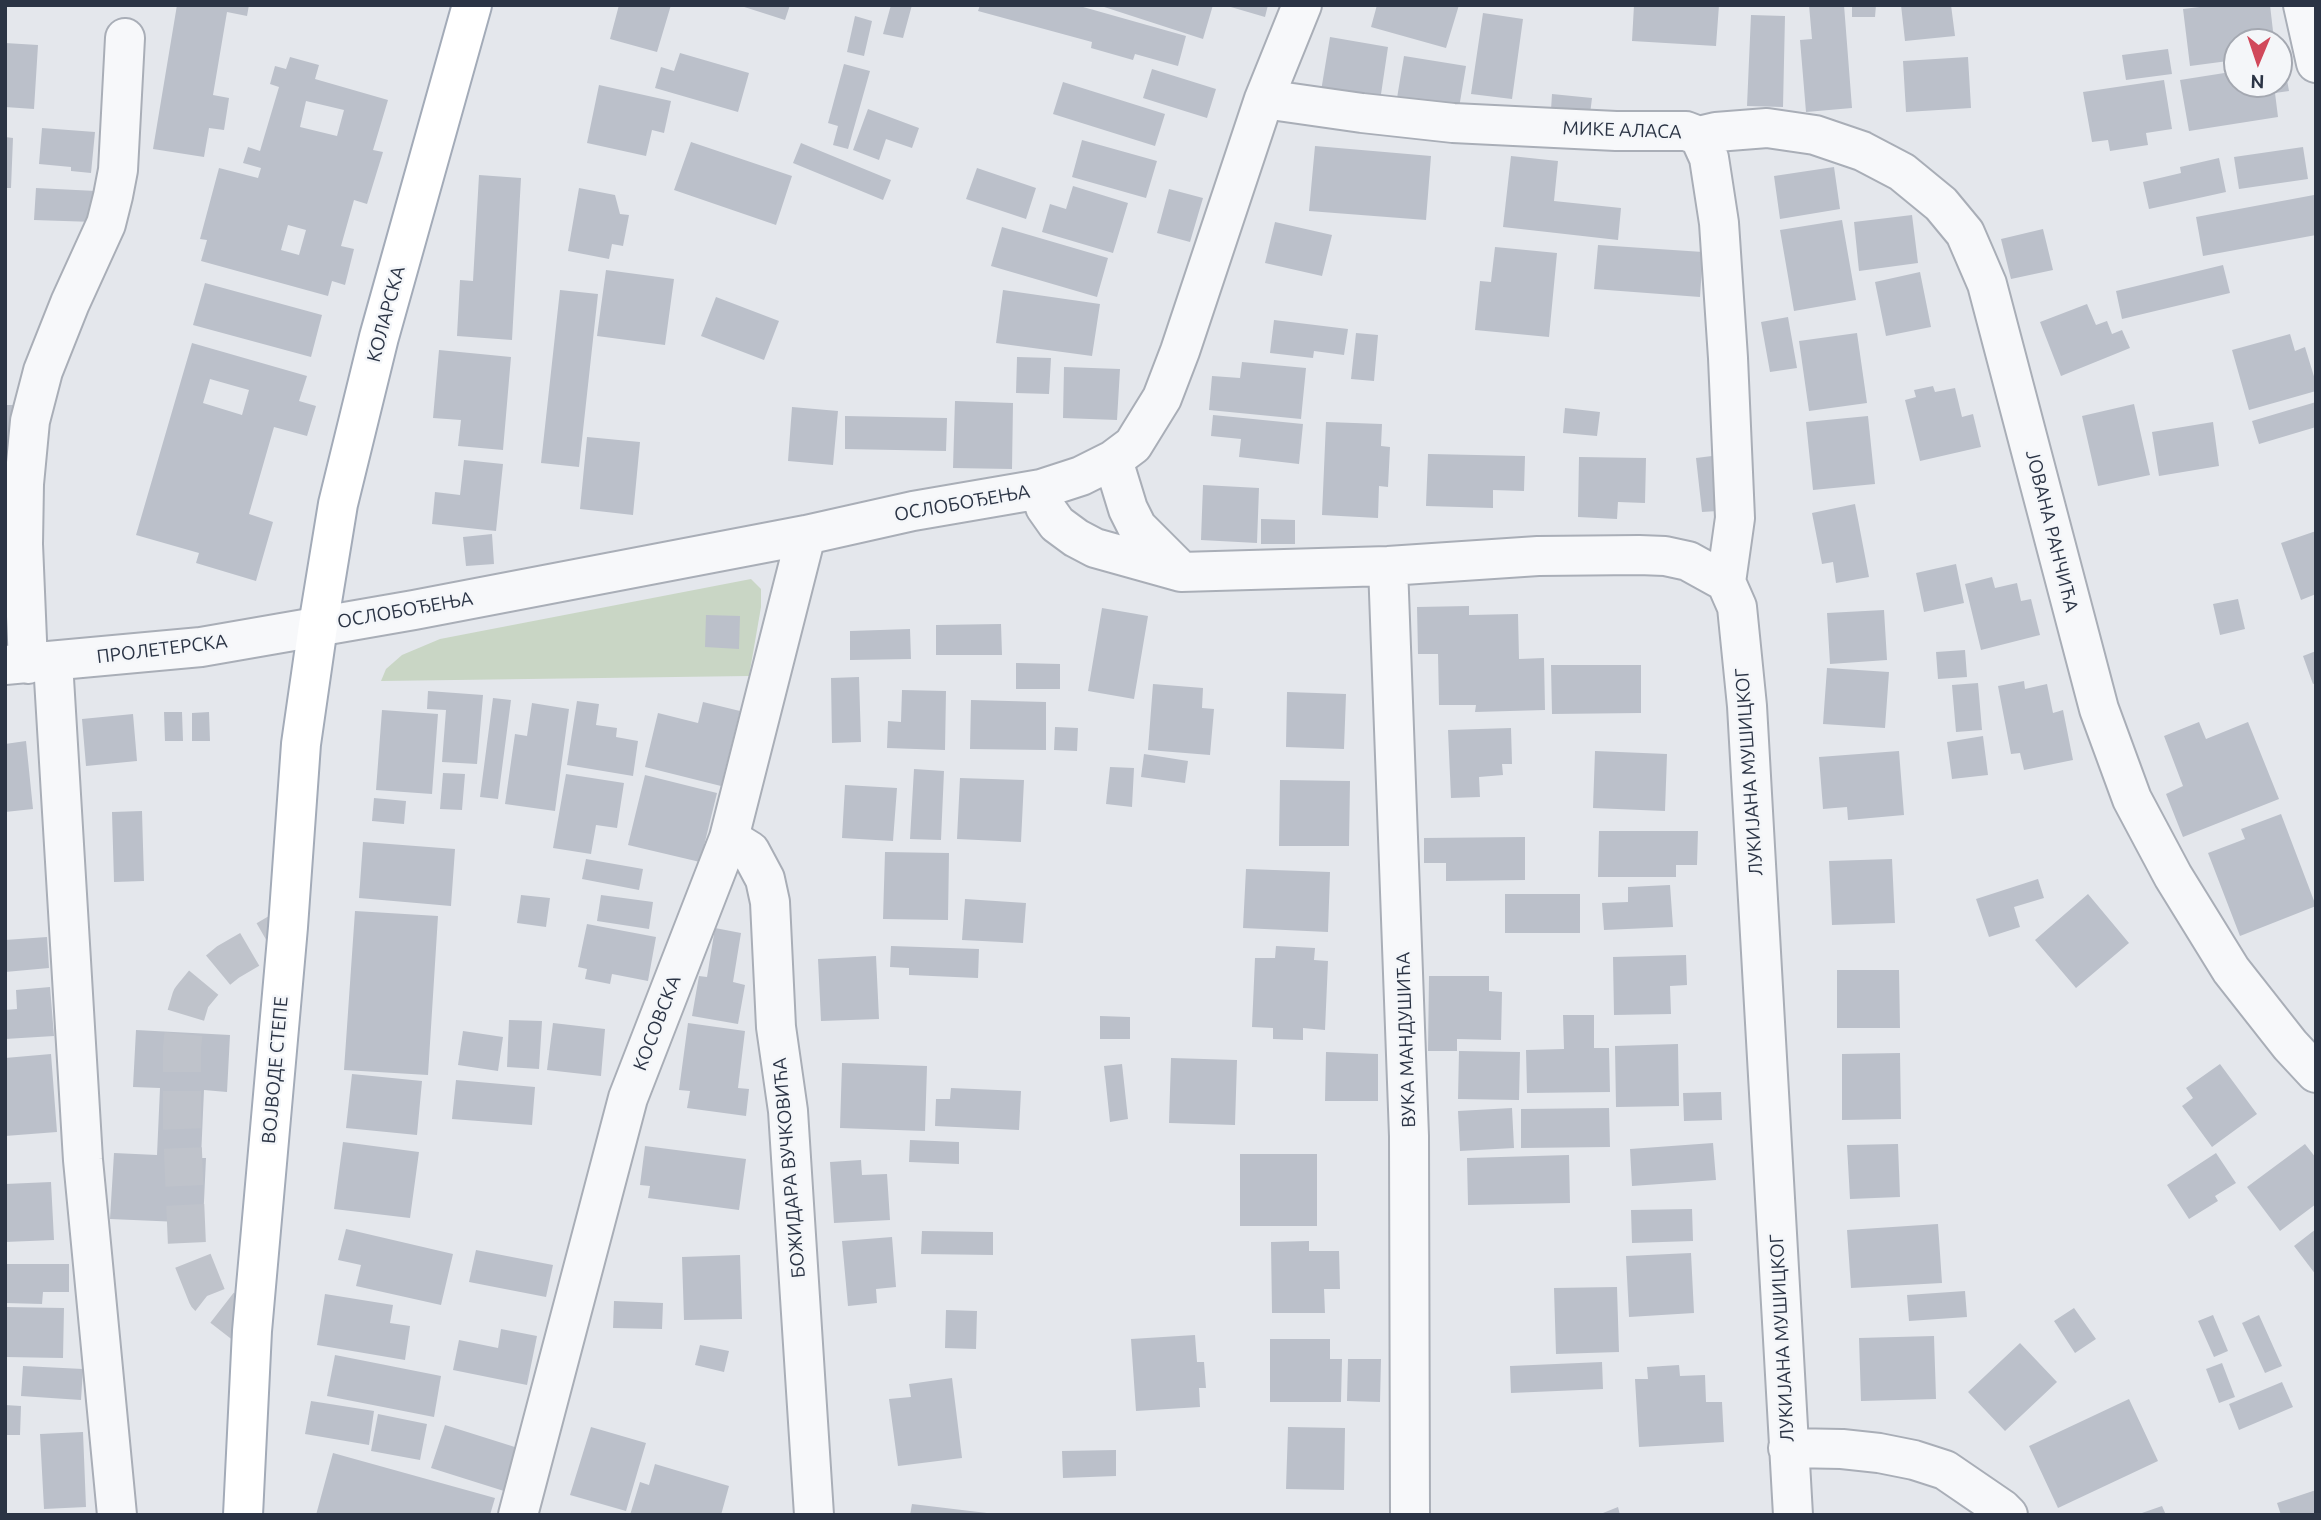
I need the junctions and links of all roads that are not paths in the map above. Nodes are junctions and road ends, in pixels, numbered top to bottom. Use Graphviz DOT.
graph roads {
  1 [pos="472,5"];
  2 [pos="1303,5"];
  3 [pos="2303,5"];
  4 [pos="125,38"];
  5 [pos="2316,62"];
  6 [pos="1264,99"];
  7 [pos="1699,136"];
  8 [pos="1113,460"];
  9 [pos="1041,489"];
  10 [pos="806,535"];
  11 [pos="1388,566"];
  12 [pos="1181,572"];
  13 [pos="1726,582"];
  14 [pos="318,626"];
  15 [pos="28,664"];
  16 [pos="729,838"];
  17 [pos="2316,1073"];
  18 [pos="1788,1448"];
  19 [pos="117,1515"];
  20 [pos="243,1515"];
  21 [pos="519,1515"];
  22 [pos="814,1515"];
  23 [pos="1409,1515"];
  24 [pos="1793,1515"];
  25 [pos="2008,1515"];
  1 -- 14 [label="main road, КОЛАРСКА"];
  2 -- 6 [label="street, ОСЛОБОЂЕЊА"];
  3 -- 5 [label="street"];
  4 -- 15 [label="street"];
  6 -- 7 [label="street, МИКЕ АЛАСА"];
  6 -- 8 [label="street, ОСЛОБОЂЕЊА"];
  7 -- 13 [label="street, МИКЕ АЛАСА"];
  7 -- 17 [label="street, ЈОВАНА РАНЧИЋА"];
  8 -- 9 [label="street, ОСЛОБОЂЕЊА"];
  8 -- 12 [label="street"];
  9 -- 10 [label="street, ОСЛОБОЂЕЊА"];
  9 -- 12 [label="street"];
  10 -- 14 [label="street, ОСЛОБОЂЕЊА"];
  10 -- 16 [label="street, КОСОВСКА"];
  11 -- 12 [label="street"];
  11 -- 13 [label="street"];
  11 -- 23 [label="street, ВУКА МАНДУШИЋА"];
  13 -- 18 [label="street, ЛУКИЈАНА МУШИЦКОГ"];
  14 -- 15 [label="street, ПРОЛЕТЕРСКА"];
  14 -- 20 [label="main road, ВОЈВОДЕ СТЕПЕ"];
  15 -- 19 [label="street"];
  16 -- 21 [label="street, КОСОВСКА"];
  16 -- 22 [label="street, БОЖИДАРА ВУЧКОВИЋА"];
  18 -- 24 [label="street, ЛУКИЈАНА МУШИЦКОГ"];
  18 -- 25 [label="street"];
}
